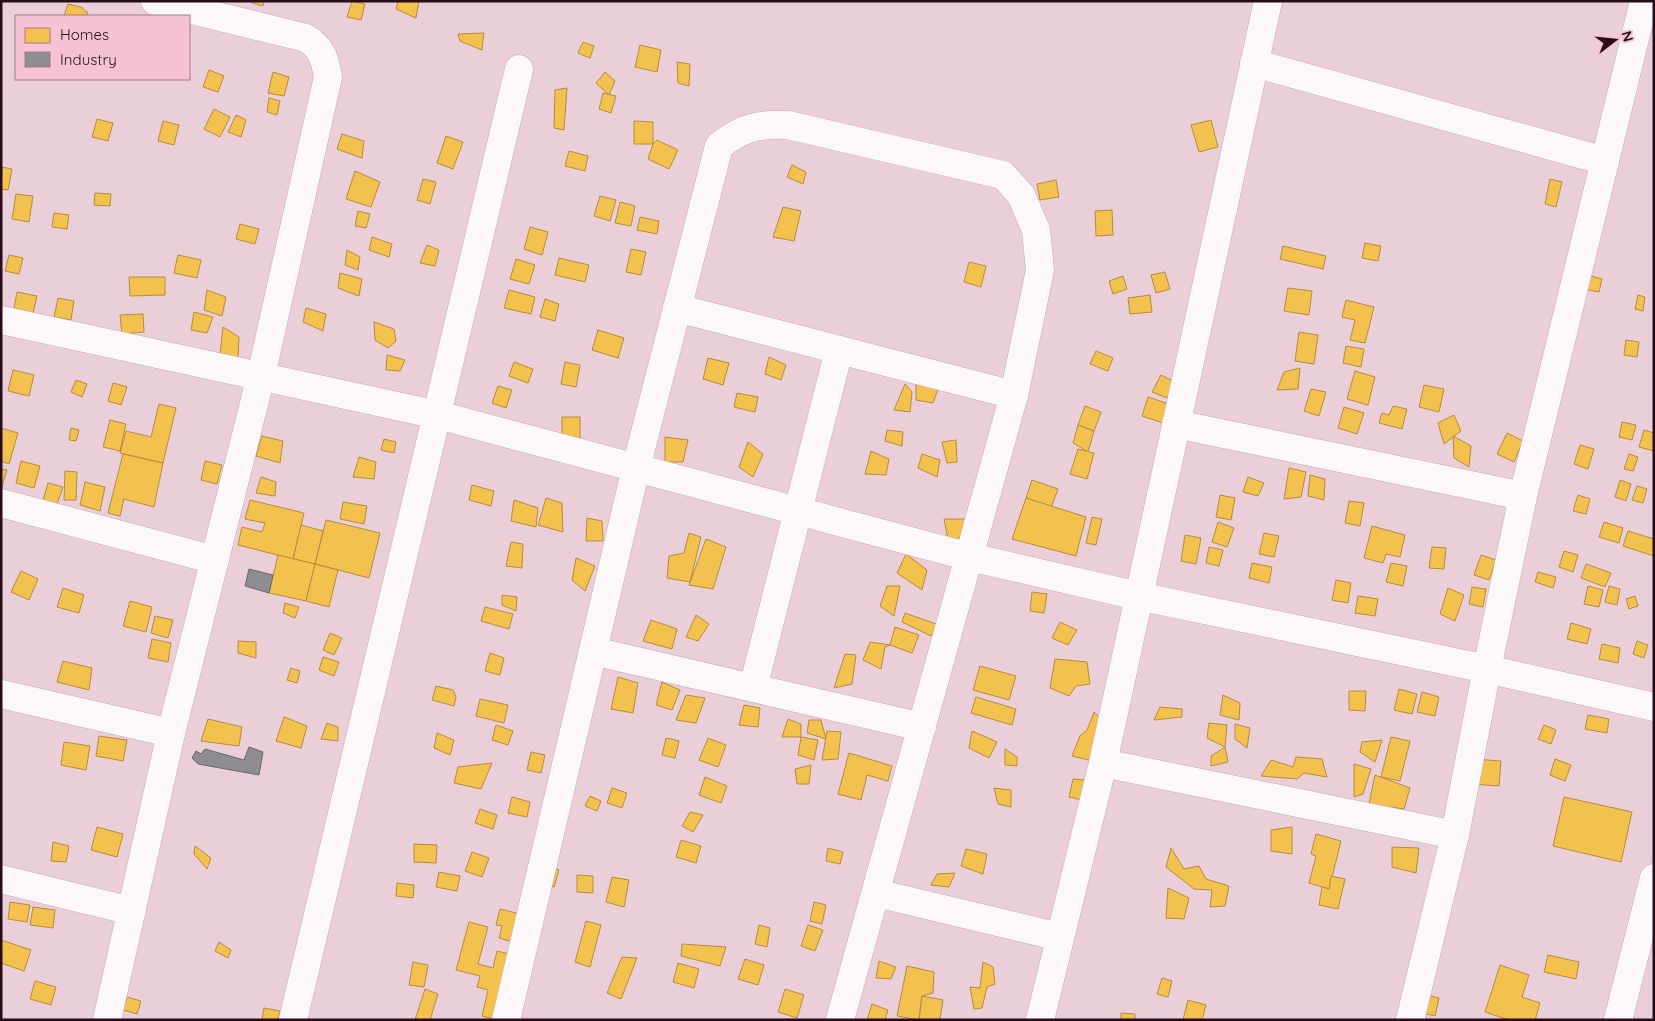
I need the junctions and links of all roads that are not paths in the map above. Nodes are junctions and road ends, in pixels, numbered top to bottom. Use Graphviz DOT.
graph roads {
  1 [pos="156,1"];
  2 [pos="1268,1"];
  3 [pos="1644,1"];
  4 [pos="1254,63"];
  5 [pos="519,69"];
  6 [pos="1605,161"];
  7 [pos="678,308"];
  8 [pos="1,320"];
  9 [pos="839,350"];
  10 [pos="261,376"];
  11 [pos="1014,395"];
  12 [pos="438,415"];
  13 [pos="1176,424"];
  14 [pos="636,468"];
  15 [pos="1523,496"];
  16 [pos="1,503"];
  17 [pos="798,510"];
  18 [pos="970,557"];
  19 [pos="215,560"];
  20 [pos="1138,596"];
  21 [pos="593,651"];
  22 [pos="1487,669"];
  23 [pos="753,688"];
  24 [pos="1,694"];
  25 [pos="1654,707"];
  26 [pos="922,727"];
  27 [pos="171,733"];
  28 [pos="1103,763"];
  29 [pos="1456,835"];
  30 [pos="1654,878"];
  31 [pos="1,879"];
  32 [pos="876,893"];
  33 [pos="132,911"];
  34 [pos="1060,938"];
  35 [pos="107,1020"];
  36 [pos="293,1020"];
  37 [pos="506,1020"];
  38 [pos="840,1020"];
  39 [pos="1040,1020"];
  40 [pos="1410,1020"];
  41 [pos="1618,1020"];
  1 -- 10 [label="street"];
  2 -- 4 [label="street"];
  3 -- 6 [label="street"];
  4 -- 6 [label="street"];
  4 -- 13 [label="street"];
  5 -- 12 [label="street"];
  6 -- 15 [label="street"];
  7 -- 9 [label="street"];
  7 -- 11 [label="street"];
  7 -- 14 [label="street"];
  8 -- 10 [label="street"];
  9 -- 11 [label="street"];
  9 -- 17 [label="street"];
  10 -- 12 [label="street"];
  10 -- 19 [label="street"];
  11 -- 18 [label="street"];
  12 -- 14 [label="street"];
  12 -- 36 [label="street"];
  13 -- 15 [label="street"];
  13 -- 20 [label="street"];
  14 -- 17 [label="street"];
  14 -- 21 [label="street"];
  15 -- 22 [label="street"];
  16 -- 19 [label="street"];
  17 -- 18 [label="street"];
  17 -- 23 [label="street"];
  18 -- 20 [label="street"];
  18 -- 26 [label="street"];
  19 -- 27 [label="street"];
  20 -- 22 [label="street"];
  20 -- 28 [label="street"];
  21 -- 23 [label="street"];
  21 -- 37 [label="street"];
  22 -- 25 [label="street"];
  22 -- 29 [label="street"];
  23 -- 26 [label="street"];
  24 -- 27 [label="street"];
  26 -- 32 [label="street"];
  27 -- 33 [label="street"];
  28 -- 29 [label="street"];
  28 -- 34 [label="street"];
  29 -- 40 [label="street"];
  30 -- 41 [label="street"];
  31 -- 33 [label="street"];
  32 -- 34 [label="street"];
  32 -- 38 [label="street"];
  33 -- 35 [label="street"];
  34 -- 39 [label="street"];
}
